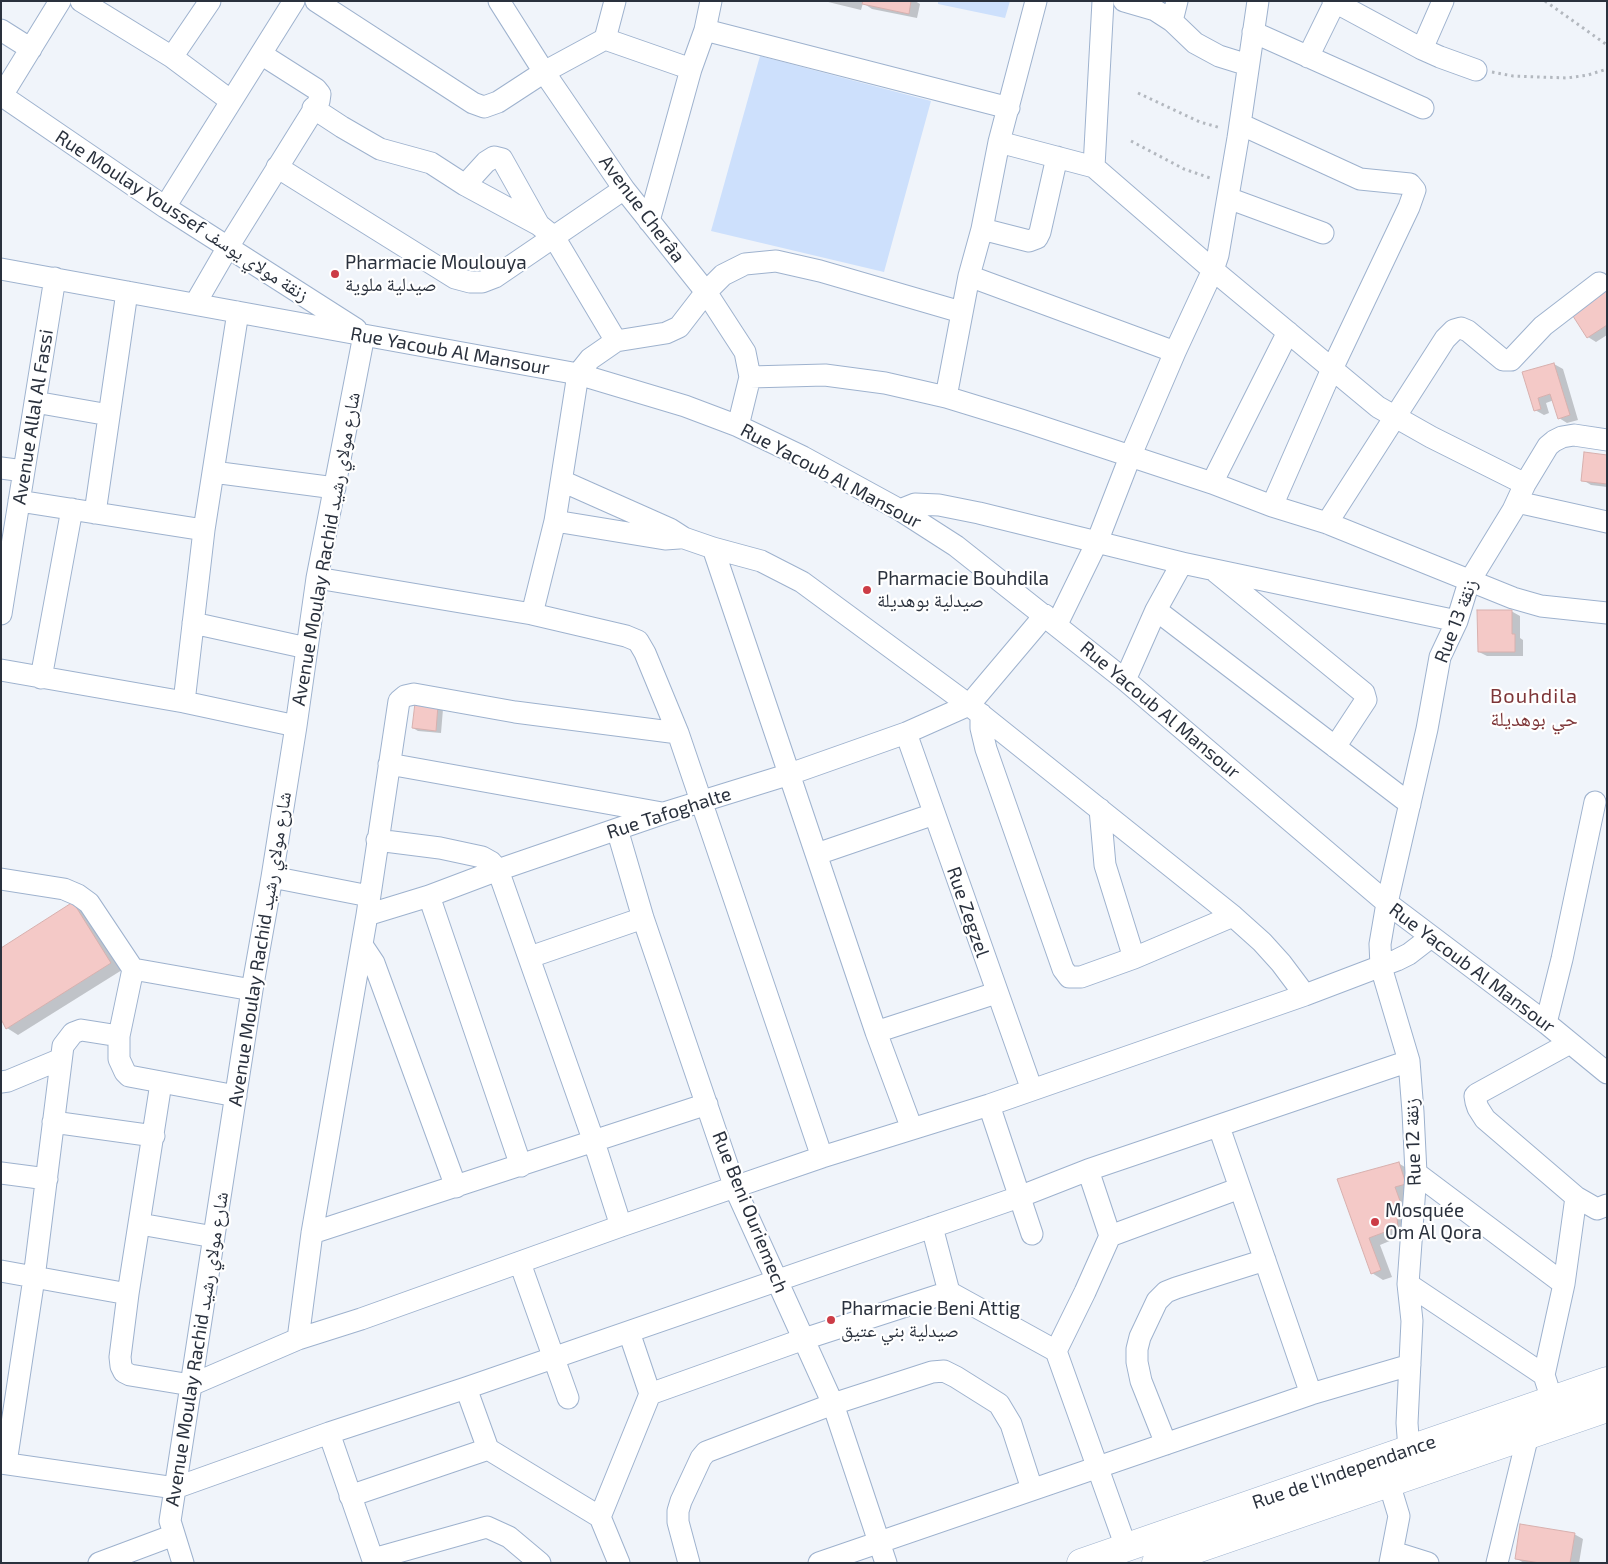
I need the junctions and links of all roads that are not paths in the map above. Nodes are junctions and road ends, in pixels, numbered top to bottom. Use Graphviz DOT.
graph roads {
  1 [pos="60,1"];
  2 [pos="81,1"];
  3 [pos="210,1"];
  4 [pos="294,1"];
  5 [pos="316,1"];
  6 [pos="499,1"];
  7 [pos="711,1"];
  8 [pos="1036,1"];
  9 [pos="1103,1"];
  10 [pos="1124,1"];
  11 [pos="1258,1"];
  12 [pos="1443,1"];
  13 [pos="1334,2"];
  14 [pos="611,5"];
  15 [pos="1175,11"];
  16 [pos="1,30"];
  17 [pos="704,30"];
  18 [pos="1253,32"];
  19 [pos="605,39"];
  20 [pos="31,49"];
  21 [pos="1422,49"];
  22 [pos="261,54"];
  23 [pos="172,57"];
  24 [pos="1308,57"];
  25 [pos="1248,65"];
  26 [pos="691,69"];
  27 [pos="1476,70"];
  28 [pos="544,72"];
  29 [pos="2,96"];
  30 [pos="231,101"];
  31 [pos="313,108"];
  32 [pos="1009,108"];
  33 [pos="1423,108"];
  34 [pos="1239,128"];
  35 [pos="999,142"];
  36 [pos="1057,157"];
  37 [pos="277,167"];
  38 [pos="1094,167"];
  39 [pos="465,185"];
  40 [pos="624,189"];
  41 [pos="1229,192"];
  42 [pos="164,207"];
  43 [pos="649,221"];
  44 [pos="982,229"];
  45 [pos="546,231"];
  46 [pos="1323,232"];
  47 [pos="228,247"];
  48 [pos="1,268"];
  49 [pos="1213,270"];
  50 [pos="968,276"];
  51 [pos="55,278"];
  52 [pos="1599,283"];
  53 [pos="127,292"];
  54 [pos="706,292"];
  55 [pos="195,304"];
  56 [pos="238,312"];
  57 [pos="961,312"];
  58 [pos="1288,332"];
  59 [pos="364,335"];
  60 [pos="616,341"];
  61 [pos="1175,352"];
  62 [pos="1332,369"];
  63 [pos="578,374"];
  64 [pos="750,377"];
  65 [pos="946,397"];
  66 [pos="35,402"];
  67 [pos="109,415"];
  68 [pos="1394,417"];
  69 [pos="738,426"];
  70 [pos="1607,440"];
  71 [pos="1130,457"];
  72 [pos="1,468"];
  73 [pos="24,471"];
  74 [pos="213,472"];
  75 [pos="562,481"];
  76 [pos="1212,483"];
  77 [pos="335,488"];
  78 [pos="1521,493"];
  79 [pos="19,501"];
  80 [pos="1272,506"];
  81 [pos="72,509"];
  82 [pos="900,510"];
  83 [pos="95,513"];
  84 [pos="555,521"];
  85 [pos="1607,522"];
  86 [pos="1327,523"];
  87 [pos="204,530"];
  88 [pos="684,538"];
  89 [pos="1097,542"];
  90 [pos="713,548"];
  91 [pos="1182,564"];
  92 [pos="1213,570"];
  93 [pos="317,578"];
  94 [pos="1469,582"];
  95 [pos="2,601"];
  96 [pos="1156,610"];
  97 [pos="1607,613"];
  98 [pos="532,614"];
  99 [pos="1051,620"];
  100 [pos="1457,621"];
  101 [pos="193,623"];
  102 [pos="307,648"];
  103 [pos="1,670"];
  104 [pos="41,678"];
  105 [pos="1125,680"];
  106 [pos="184,702"];
  107 [pos="975,709"];
  108 [pos="296,726"];
  109 [pos="678,733"];
  110 [pos="906,733"];
  111 [pos="1335,746"];
  112 [pos="389,764"];
  113 [pos="790,774"];
  114 [pos="702,802"];
  115 [pos="1595,802"];
  116 [pos="1410,804"];
  117 [pos="1100,809"];
  118 [pos="664,813"];
  119 [pos="934,814"];
  120 [pos="617,829"];
  121 [pos="377,840"];
  122 [pos="817,854"];
  123 [pos="498,870"];
  124 [pos="272,877"];
  125 [pos="1,879"];
  126 [pos="429,896"];
  127 [pos="1387,903"];
  128 [pos="368,906"];
  129 [pos="1233,916"];
  130 [pos="643,918"];
  131 [pos="1431,937"];
  132 [pos="362,945"];
  133 [pos="530,957"];
  134 [pos="1134,958"];
  135 [pos="1381,967"];
  136 [pos="133,969"];
  137 [pos="252,990"];
  138 [pos="996,993"];
  139 [pos="1305,995"];
  140 [pos="1546,1023"];
  141 [pos="876,1032"];
  142 [pos="119,1036"];
  143 [pos="1570,1043"];
  144 [pos="61,1059"];
  145 [pos="1409,1062"];
  146 [pos="1607,1073"];
  147 [pos="1,1082"];
  148 [pos="161,1083"];
  149 [pos="1032,1090"];
  150 [pos="236,1096"];
  151 [pos="707,1104"];
  152 [pos="989,1105"];
  153 [pos="53,1122"];
  154 [pos="1220,1127"];
  155 [pos="912,1129"];
  156 [pos="154,1136"];
  157 [pos="594,1142"];
  158 [pos="822,1157"];
  159 [pos="521,1166"];
  160 [pos="1088,1170"];
  161 [pos="1416,1173"];
  162 [pos="1,1174"];
  163 [pos="46,1179"];
  164 [pos="456,1187"];
  165 [pos="736,1188"];
  166 [pos="1240,1188"];
  167 [pos="1019,1197"];
  168 [pos="1576,1198"];
  169 [pos="1607,1205"];
  170 [pos="140,1224"];
  171 [pos="621,1226"];
  172 [pos="932,1226"];
  173 [pos="312,1233"];
  174 [pos="1032,1234"];
  175 [pos="1110,1236"];
  176 [pos="214,1237"];
  177 [pos="1265,1260"];
  178 [pos="520,1263"];
  179 [pos="1,1271"];
  180 [pos="34,1278"];
  181 [pos="777,1280"];
  182 [pos="1408,1284"];
  183 [pos="1564,1284"];
  184 [pos="949,1292"];
  185 [pos="128,1294"];
  186 [pos="629,1332"];
  187 [pos="298,1338"];
  188 [pos="804,1339"];
  189 [pos="1056,1351"];
  190 [pos="554,1357"];
  191 [pos="1410,1365"];
  192 [pos="10,1376"];
  193 [pos="1607,1381"];
  194 [pos="191,1385"];
  195 [pos="466,1388"];
  196 [pos="1548,1388"];
  197 [pos="650,1394"];
  198 [pos="1311,1394"];
  199 [pos="568,1398"];
  200 [pos="833,1404"];
  201 [pos="1607,1408"];
  202 [pos="330,1433"];
  203 [pos="1528,1435"];
  204 [pos="1166,1444"];
  205 [pos="488,1449"];
  206 [pos="1413,1462"];
  207 [pos="4,1463"];
  208 [pos="1097,1467"];
  209 [pos="1389,1483"];
  210 [pos="176,1488"];
  211 [pos="1032,1489"];
  212 [pos="350,1496"];
  213 [pos="600,1517"];
  214 [pos="174,1535"];
  215 [pos="879,1542"];
  216 [pos="1126,1547"];
  217 [pos="1391,1557"];
  218 [pos="374,1561"];
  219 [pos="99,1563"];
  220 [pos="183,1563"];
  221 [pos="540,1563"];
  222 [pos="619,1563"];
  223 [pos="689,1563"];
  224 [pos="819,1563"];
  225 [pos="886,1563"];
  226 [pos="1081,1563"];
  227 [pos="1156,1563"];
  228 [pos="1428,1563"];
  229 [pos="1497,1563"];
  1 -- 20 [label="street"];
  2 -- 23 [label="street"];
  3 -- 23 [label="street"];
  4 -- 22 [label="street"];
  5 -- 28 [label="street"];
  6 -- 28 [label="street, Avenue Cherâa"];
  7 -- 17 [label="street"];
  8 -- 32 [label="street"];
  9 -- 38 [label="street"];
  10 -- 15 [label="street"];
  11 -- 18 [label="street"];
  12 -- 21 [label="street"];
  13 -- 21 [label="street"];
  13 -- 24 [label="street"];
  14 -- 19 [label="street"];
  15 -- 25 [label="street"];
  16 -- 20 [label="street"];
  17 -- 26 [label="street"];
  17 -- 32 [label="street"];
  18 -- 24 [label="street"];
  18 -- 25 [label="street"];
  19 -- 26 [label="street"];
  19 -- 28 [label="street"];
  20 -- 29 [label="street"];
  21 -- 27 [label="street"];
  22 -- 30 [label="street"];
  22 -- 31 [label="street"];
  23 -- 30 [label="street"];
  24 -- 33 [label="street"];
  25 -- 34 [label="street"];
  26 -- 43 [label="street"];
  28 -- 40 [label="street, Avenue Cherâa"];
  29 -- 42 [label="street, Rue Moulay Youssef زنقة مولاي يوسف"];
  30 -- 42 [label="street"];
  31 -- 37 [label="street"];
  31 -- 39 [label="street"];
  32 -- 35 [label="street"];
  34 -- 41 [label="street"];
  34 -- 62 [label="street"];
  35 -- 36 [label="street"];
  35 -- 44 [label="street"];
  36 -- 38 [label="street"];
  36 -- 44 [label="street"];
  37 -- 45 [label="street"];
  37 -- 47 [label="street"];
  38 -- 49 [label="street"];
  39 -- 45 [label="street"];
  39 -- 45 [label="street"];
  40 -- 43 [label="street, Avenue Cherâa"];
  40 -- 45 [label="street"];
  41 -- 46 [label="street"];
  41 -- 49 [label="street"];
  42 -- 47 [label="street, Rue Moulay Youssef زنقة مولاي يوسف"];
  43 -- 54 [label="street, Avenue Cherâa"];
  44 -- 50 [label="street"];
  45 -- 60 [label="street"];
  47 -- 55 [label="street"];
  47 -- 59 [label="street, Rue Moulay Youssef زنقة مولاي يوسف"];
  48 -- 51 [label="street, Rue Yacoub Al Mansour"];
  49 -- 58 [label="street"];
  49 -- 61 [label="street"];
  50 -- 57 [label="street"];
  50 -- 61 [label="street"];
  51 -- 53 [label="street, Rue Yacoub Al Mansour"];
  51 -- 66 [label="street, Avenue Allal Al Fassi"];
  52 -- 68 [label="street"];
  53 -- 55 [label="street, Rue Yacoub Al Mansour"];
  53 -- 67 [label="street"];
  54 -- 57 [label="street"];
  54 -- 60 [label="street"];
  54 -- 64 [label="street, Avenue Cherâa"];
  55 -- 56 [label="street, Rue Yacoub Al Mansour"];
  56 -- 59 [label="street, Rue Yacoub Al Mansour"];
  56 -- 74 [label="street"];
  57 -- 65 [label="street"];
  58 -- 62 [label="street"];
  58 -- 76 [label="street"];
  59 -- 63 [label="street, Rue Yacoub Al Mansour"];
  59 -- 77 [label="street, Avenue Moulay Rachid شارع مولاي رشيد"];
  60 -- 63 [label="street"];
  61 -- 71 [label="street"];
  62 -- 68 [label="street"];
  62 -- 80 [label="street"];
  63 -- 69 [label="street, Rue Yacoub Al Mansour"];
  63 -- 75 [label="street"];
  64 -- 65 [label="street"];
  64 -- 69 [label="street, Avenue Cherâa"];
  65 -- 71 [label="street"];
  66 -- 67 [label="street"];
  66 -- 73 [label="street, Avenue Allal Al Fassi"];
  67 -- 83 [label="street"];
  68 -- 78 [label="street"];
  68 -- 86 [label="street"];
  69 -- 82 [label="street, Rue Yacoub Al Mansour"];
  70 -- 78 [label="street, Rue 13 زنقة"];
  71 -- 76 [label="street"];
  71 -- 89 [label="street"];
  72 -- 73 [label="street"];
  73 -- 79 [label="street, Avenue Allal Al Fassi"];
  74 -- 77 [label="street"];
  74 -- 87 [label="street"];
  75 -- 84 [label="street"];
  75 -- 88 [label="street"];
  76 -- 80 [label="street"];
  77 -- 93 [label="street, Avenue Moulay Rachid شارع مولاي رشيد"];
  78 -- 85 [label="street"];
  78 -- 94 [label="street, Rue 13 زنقة"];
  79 -- 81 [label="street"];
  79 -- 95 [label="street, Avenue Allal Al Fassi"];
  80 -- 86 [label="street"];
  81 -- 83 [label="street"];
  81 -- 104 [label="street"];
  82 -- 89 [label="street"];
  82 -- 99 [label="street, Rue Yacoub Al Mansour"];
  83 -- 87 [label="street"];
  84 -- 88 [label="street"];
  84 -- 98 [label="street"];
  86 -- 94 [label="street"];
  87 -- 101 [label="street"];
  88 -- 90 [label="street"];
  89 -- 91 [label="street"];
  89 -- 99 [label="street"];
  90 -- 107 [label="street"];
  90 -- 113 [label="street"];
  91 -- 92 [label="street"];
  91 -- 96 [label="street"];
  92 -- 100 [label="street"];
  92 -- 111 [label="street"];
  93 -- 98 [label="street"];
  93 -- 102 [label="street, Avenue Moulay Rachid شارع مولاي رشيد"];
  94 -- 97 [label="street"];
  94 -- 100 [label="street, Rue 13 زنقة"];
  96 -- 105 [label="street"];
  96 -- 111 [label="street"];
  98 -- 109 [label="street"];
  99 -- 105 [label="street, Rue Yacoub Al Mansour"];
  99 -- 107 [label="street"];
  100 -- 116 [label="street, Rue 13 زنقة"];
  101 -- 102 [label="street"];
  101 -- 106 [label="street"];
  102 -- 108 [label="street, Avenue Moulay Rachid شارع مولاي رشيد"];
  103 -- 104 [label="street"];
  104 -- 106 [label="street"];
  105 -- 127 [label="street, Rue Yacoub Al Mansour"];
  106 -- 108 [label="street"];
  107 -- 110 [label="street, Rue Tafoghalte"];
  107 -- 117 [label="street"];
  107 -- 134 [label="street"];
  108 -- 124 [label="street, Avenue Moulay Rachid شارع مولاي رشيد"];
  109 -- 112 [label="street"];
  109 -- 114 [label="street"];
  110 -- 113 [label="street, Rue Tafoghalte"];
  110 -- 119 [label="street, Rue Zegzel"];
  111 -- 116 [label="street"];
  112 -- 118 [label="street"];
  112 -- 121 [label="street"];
  113 -- 114 [label="street, Rue Tafoghalte"];
  113 -- 122 [label="street"];
  114 -- 118 [label="street, Rue Tafoghalte"];
  114 -- 158 [label="street"];
  115 -- 140 [label="street"];
  116 -- 127 [label="street, Rue 13 زنقة"];
  117 -- 129 [label="street"];
  117 -- 134 [label="street"];
  118 -- 120 [label="street, Rue Tafoghalte"];
  119 -- 122 [label="street"];
  119 -- 138 [label="street, Rue Zegzel"];
  120 -- 123 [label="street, Rue Tafoghalte"];
  120 -- 130 [label="street, Rue Beni Ouriemech"];
  121 -- 123 [label="street"];
  121 -- 128 [label="street"];
  122 -- 141 [label="street"];
  123 -- 126 [label="street, Rue Tafoghalte"];
  123 -- 133 [label="street"];
  124 -- 128 [label="street"];
  124 -- 137 [label="street, Avenue Moulay Rachid شارع مولاي رشيد"];
  125 -- 136 [label="street"];
  126 -- 128 [label="street, Rue Tafoghalte"];
  126 -- 159 [label="street"];
  127 -- 131 [label="street, Rue Yacoub Al Mansour"];
  127 -- 135 [label="street, Rue 12 زنقة"];
  128 -- 132 [label="street"];
  129 -- 134 [label="street"];
  129 -- 139 [label="street"];
  130 -- 133 [label="street"];
  130 -- 151 [label="street, Rue Beni Ouriemech"];
  131 -- 135 [label="street"];
  131 -- 140 [label="street, Rue Yacoub Al Mansour"];
  132 -- 164 [label="street"];
  132 -- 173 [label="street"];
  133 -- 157 [label="street"];
  135 -- 139 [label="street"];
  135 -- 145 [label="street, Rue 12 زنقة"];
  136 -- 137 [label="street"];
  136 -- 142 [label="street"];
  137 -- 150 [label="street, Avenue Moulay Rachid شارع مولاي رشيد"];
  138 -- 141 [label="street"];
  138 -- 149 [label="street, Rue Zegzel"];
  139 -- 149 [label="street"];
  140 -- 143 [label="street, Rue Yacoub Al Mansour"];
  141 -- 155 [label="street"];
  142 -- 144 [label="street"];
  142 -- 148 [label="street"];
  143 -- 146 [label="street, Rue Yacoub Al Mansour"];
  143 -- 168 [label="street"];
  144 -- 147 [label="street"];
  144 -- 153 [label="street"];
  145 -- 154 [label="street"];
  145 -- 161 [label="street, Rue 12 زنقة"];
  148 -- 150 [label="street"];
  148 -- 156 [label="street"];
  149 -- 152 [label="street"];
  150 -- 176 [label="street, Avenue Moulay Rachid شارع مولاي رشيد"];
  151 -- 157 [label="street"];
  151 -- 165 [label="street, Rue Beni Ouriemech"];
  152 -- 155 [label="street"];
  152 -- 167 [label="street"];
  153 -- 156 [label="street"];
  153 -- 163 [label="street"];
  154 -- 160 [label="street"];
  154 -- 166 [label="street"];
  155 -- 158 [label="street"];
  156 -- 170 [label="street"];
  157 -- 159 [label="street"];
  157 -- 171 [label="street"];
  158 -- 165 [label="street"];
  159 -- 164 [label="street"];
  160 -- 167 [label="street"];
  160 -- 175 [label="street"];
  161 -- 182 [label="street, Rue 12 زنقة"];
  161 -- 183 [label="street"];
  162 -- 163 [label="street"];
  163 -- 180 [label="street"];
  164 -- 173 [label="street"];
  165 -- 171 [label="street"];
  165 -- 181 [label="street, Rue Beni Ouriemech"];
  166 -- 175 [label="street"];
  166 -- 177 [label="street"];
  167 -- 172 [label="street"];
  167 -- 174 [label="street"];
  168 -- 169 [label="street"];
  168 -- 183 [label="street"];
  170 -- 176 [label="street"];
  170 -- 185 [label="street"];
  171 -- 178 [label="street"];
  172 -- 181 [label="street"];
  172 -- 184 [label="street"];
  173 -- 187 [label="street"];
  175 -- 189 [label="street"];
  176 -- 194 [label="street, Avenue Moulay Rachid شارع مولاي رشيد"];
  177 -- 198 [label="street"];
  177 -- 204 [label="street"];
  178 -- 187 [label="street"];
  178 -- 190 [label="street"];
  179 -- 180 [label="street"];
  180 -- 185 [label="street"];
  180 -- 192 [label="street"];
  181 -- 186 [label="street"];
  181 -- 188 [label="street, Rue Beni Ouriemech"];
  182 -- 191 [label="street, Rue 12 زنقة"];
  182 -- 196 [label="street"];
  183 -- 196 [label="street"];
  184 -- 188 [label="street"];
  184 -- 189 [label="street"];
  185 -- 194 [label="street"];
  186 -- 190 [label="street"];
  186 -- 197 [label="street"];
  187 -- 194 [label="street"];
  188 -- 197 [label="street"];
  188 -- 200 [label="street, Rue Beni Ouriemech"];
  189 -- 208 [label="street"];
  190 -- 195 [label="street"];
  190 -- 199 [label="street"];
  191 -- 198 [label="street"];
  191 -- 206 [label="street, Rue 12 زنقة"];
  192 -- 207 [label="street"];
  193 -- 196 [label="main road, Rue de l'Independance"];
  194 -- 210 [label="street, Avenue Moulay Rachid شارع مولاي رشيد"];
  195 -- 202 [label="street"];
  195 -- 205 [label="street"];
  196 -- 206 [label="main road, Rue de l'Independance"];
  197 -- 213 [label="street"];
  198 -- 204 [label="street"];
  200 -- 211 [label="street"];
  200 -- 215 [label="street, Rue Beni Ouriemech"];
  200 -- 223 [label="street"];
  201 -- 203 [label="main road, Rue de l'Independance"];
  202 -- 210 [label="street"];
  202 -- 212 [label="street"];
  203 -- 206 [label="main road, Rue de l'Independance"];
  203 -- 229 [label="street"];
  204 -- 208 [label="street"];
  205 -- 212 [label="street"];
  205 -- 213 [label="street"];
  206 -- 209 [label="main road, Rue de l'Independance"];
  206 -- 216 [label="main road, Rue de l'Independance"];
  207 -- 210 [label="street"];
  208 -- 211 [label="street"];
  208 -- 216 [label="street"];
  209 -- 217 [label="street"];
  209 -- 227 [label="main road, Rue de l'Independance"];
  210 -- 214 [label="street, Avenue Moulay Rachid شارع مولاي رشيد"];
  211 -- 215 [label="street"];
  212 -- 218 [label="street"];
  213 -- 222 [label="street"];
  214 -- 219 [label="street"];
  214 -- 220 [label="street, Avenue Moulay Rachid شارع مولاي رشيد"];
  215 -- 224 [label="street"];
  215 -- 225 [label="street, Rue Beni Ouriemech"];
  216 -- 226 [label="main road, Rue de l'Independance"];
  217 -- 228 [label="street"];
  218 -- 221 [label="street"];
}
